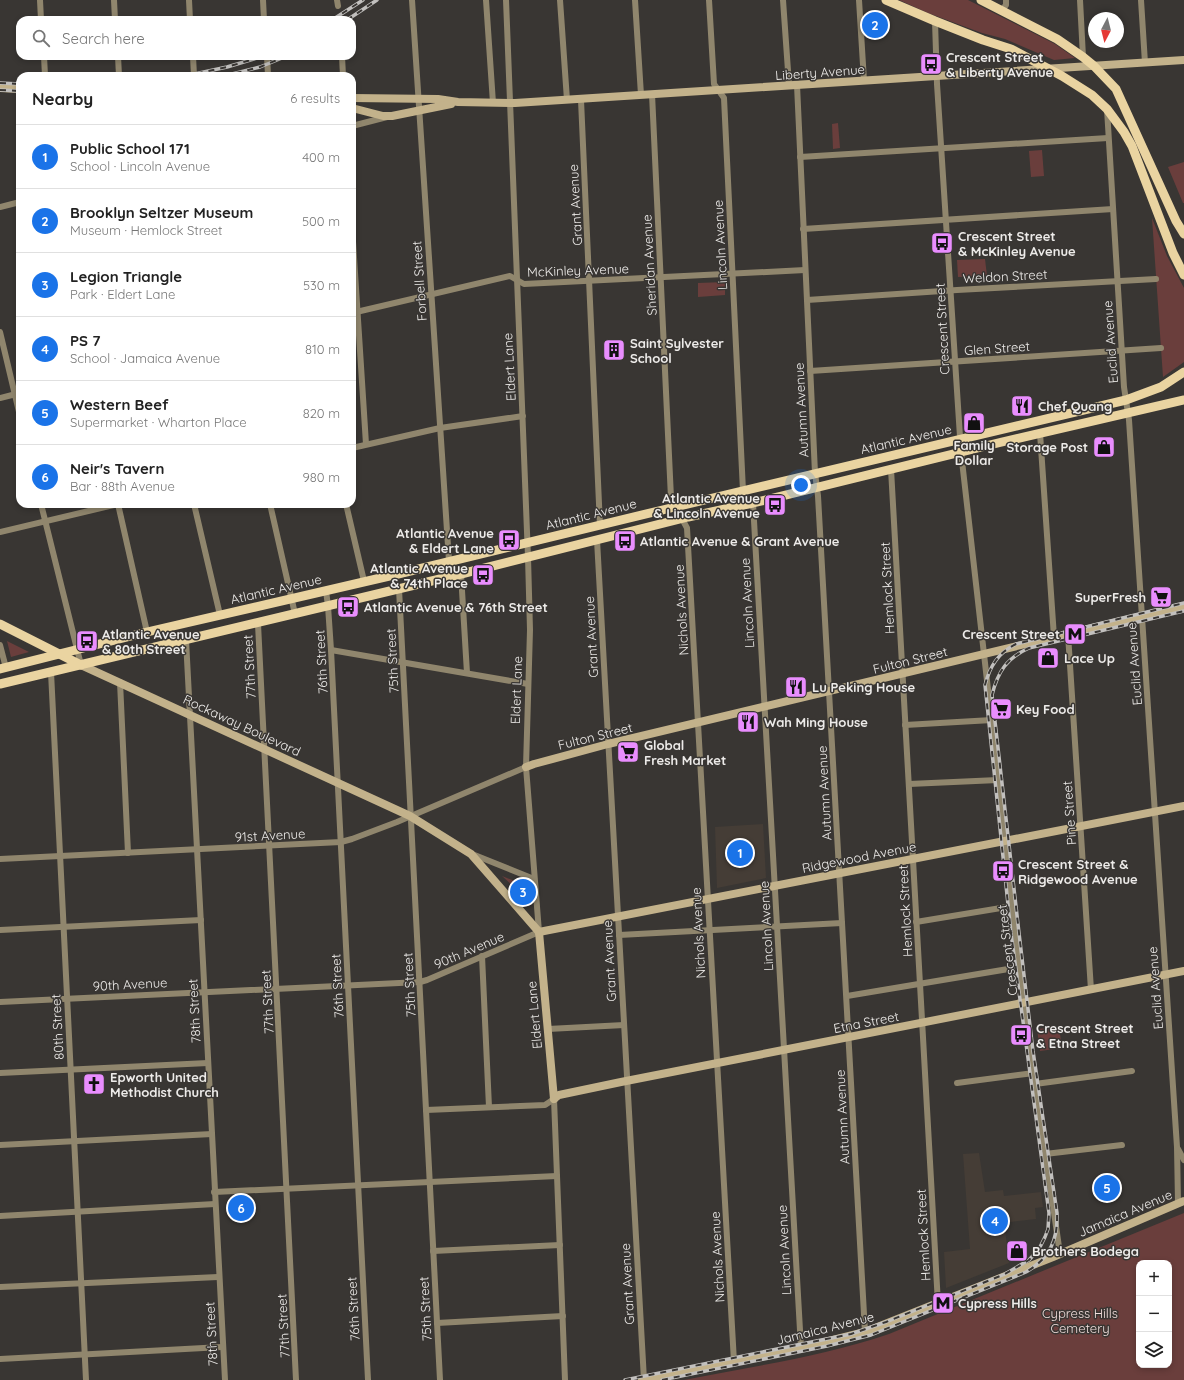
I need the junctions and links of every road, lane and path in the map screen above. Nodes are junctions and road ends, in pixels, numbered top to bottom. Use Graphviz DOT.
graph roads {
  1 [pos="40,0"];
  2 [pos="114,0"];
  3 [pos="189,0"];
  4 [pos="263,0"];
  5 [pos="412,0"];
  6 [pos="486,0"];
  7 [pos="506,0"];
  8 [pos="560,0"];
  9 [pos="635,0"];
  10 [pos="709,0"];
  11 [pos="783,0"];
  12 [pos="859,0"];
  13 [pos="886,0"];
  14 [pos="981,0"];
  15 [pos="1006,0"];
  16 [pos="1080,0"];
  17 [pos="1141,0"];
  18 [pos="1001,11"];
  19 [pos="41,16"];
  20 [pos="116,16"];
  21 [pos="190,16"];
  22 [pos="264,16"];
  23 [pos="934,21"];
  24 [pos="1083,57"];
  25 [pos="44,60"];
  26 [pos="118,60"];
  27 [pos="192,60"];
  28 [pos="267,60"];
  29 [pos="342,60"];
  30 [pos="1184,60"];
  31 [pos="1145,63"];
  32 [pos="1094,66"];
  33 [pos="1049,68"];
  34 [pos="45,72"];
  35 [pos="119,72"];
  36 [pos="194,72"];
  37 [pos="268,72"];
  38 [pos="343,72"];
  39 [pos="937,76"];
  40 [pos="864,81"];
  41 [pos="793,85"];
  42 [pos="0,88"];
  43 [pos="16,89"];
  44 [pos="719,90"];
  45 [pos="652,94"];
  46 [pos="640,95"];
  47 [pos="356,98"];
  48 [pos="418,100"];
  49 [pos="567,100"];
  50 [pos="582,100"];
  51 [pos="458,102"];
  52 [pos="493,103"];
  53 [pos="509,103"];
  54 [pos="356,109"];
  55 [pos="1107,109"];
  56 [pos="419,110"];
  57 [pos="392,116"];
  58 [pos="356,125"];
  59 [pos="1108,138"];
  60 [pos="942,148"];
  61 [pos="800,157"];
  62 [pos="16,203"];
  63 [pos="0,207"];
  64 [pos="1113,209"];
  65 [pos="946,219"];
  66 [pos="803,229"];
  67 [pos="1184,234"];
  68 [pos="805,270"];
  69 [pos="732,274"];
  70 [pos="1184,275"];
  71 [pos="661,277"];
  72 [pos="1156,279"];
  73 [pos="517,280"];
  74 [pos="590,280"];
  75 [pos="1117,280"];
  76 [pos="950,290"];
  77 [pos="431,294"];
  78 [pos="807,300"];
  79 [pos="356,312"];
  80 [pos="356,324"];
  81 [pos="0,332"];
  82 [pos="1161,348"];
  83 [pos="1122,351"];
  84 [pos="954,362"];
  85 [pos="810,371"];
  86 [pos="1184,372"];
  87 [pos="16,390"];
  88 [pos="16,394"];
  89 [pos="0,398"];
  90 [pos="1126,400"];
  91 [pos="1184,400"];
  92 [pos="1128,413"];
  93 [pos="523,416"];
  94 [pos="440,428"];
  95 [pos="1040,433"];
  96 [pos="960,439"];
  97 [pos="366,444"];
  98 [pos="356,447"];
  99 [pos="960,452"];
  100 [pos="891,469"];
  101 [pos="815,473"];
  102 [pos="817,487"];
  103 [pos="743,491"];
  104 [pos="753,503"];
  105 [pos="675,507"];
  106 [pos="42,508"];
  107 [pos="102,508"];
  108 [pos="119,508"];
  109 [pos="195,508"];
  110 [pos="271,508"];
  111 [pos="347,508"];
  112 [pos="682,518"];
  113 [pos="45,522"];
  114 [pos="600,526"];
  115 [pos="0,532"];
  116 [pos="597,540"];
  117 [pos="528,543"];
  118 [pos="528,557"];
  119 [pos="449,561"];
  120 [pos="462,574"];
  121 [pos="364,581"];
  122 [pos="399,589"];
  123 [pos="326,591"];
  124 [pos="292,598"];
  125 [pos="328,606"];
  126 [pos="1184,606"];
  127 [pos="295,614"];
  128 [pos="220,615"];
  129 [pos="1142,616"];
  130 [pos="0,624"];
  131 [pos="258,624"];
  132 [pos="147,632"];
  133 [pos="1068,634"];
  134 [pos="1054,638"];
  135 [pos="186,640"];
  136 [pos="0,645"];
  137 [pos="77,650"];
  138 [pos="332,650"];
  139 [pos="60,654"];
  140 [pos="985,654"];
  141 [pos="404,662"];
  142 [pos="81,665"];
  143 [pos="3,668"];
  144 [pos="51,672"];
  145 [pos="467,673"];
  146 [pos="903,674"];
  147 [pos="120,682"];
  148 [pos="0,684"];
  149 [pos="528,684"];
  150 [pos="830,691"];
  151 [pos="764,707"];
  152 [pos="191,715"];
  153 [pos="992,720"];
  154 [pos="698,723"];
  155 [pos="905,724"];
  156 [pos="608,744"];
  157 [pos="265,750"];
  158 [pos="526,767"];
  159 [pos="998,780"];
  160 [pos="338,784"];
  161 [pos="909,784"];
  162 [pos="1184,806"];
  163 [pos="1155,811"];
  164 [pos="410,816"];
  165 [pos="1080,826"];
  166 [pos="1006,841"];
  167 [pos="341,842"];
  168 [pos="270,846"];
  169 [pos="197,850"];
  170 [pos="128,853"];
  171 [pos="471,854"];
  172 [pos="60,856"];
  173 [pos="0,859"];
  174 [pos="913,859"];
  175 [pos="840,873"];
  176 [pos="534,879"];
  177 [pos="774,886"];
  178 [pos="707,899"];
  179 [pos="1013,906"];
  180 [pos="618,917"];
  181 [pos="201,920"];
  182 [pos="916,922"];
  183 [pos="842,923"];
  184 [pos="64,927"];
  185 [pos="777,927"];
  186 [pos="0,930"];
  187 [pos="709,931"];
  188 [pos="539,932"];
  189 [pos="619,935"];
  190 [pos="482,956"];
  191 [pos="1020,967"];
  192 [pos="1184,971"];
  193 [pos="1165,975"];
  194 [pos="420,982"];
  195 [pos="920,984"];
  196 [pos="348,985"];
  197 [pos="277,988"];
  198 [pos="1091,990"];
  199 [pos="204,992"];
  200 [pos="846,996"];
  201 [pos="67,998"];
  202 [pos="0,1002"];
  203 [pos="1024,1003"];
  204 [pos="922,1023"];
  205 [pos="624,1024"];
  206 [pos="548,1029"];
  207 [pos="848,1037"];
  208 [pos="784,1050"];
  209 [pos="208,1063"];
  210 [pos="717,1063"];
  211 [pos="71,1069"];
  212 [pos="1132,1071"];
  213 [pos="1034,1072"];
  214 [pos="0,1073"];
  215 [pos="627,1081"];
  216 [pos="957,1083"];
  217 [pos="1035,1084"];
  218 [pos="554,1100"];
  219 [pos="489,1107"];
  220 [pos="426,1110"];
  221 [pos="212,1134"];
  222 [pos="74,1141"];
  223 [pos="0,1145"];
  224 [pos="1122,1145"];
  225 [pos="1177,1147"];
  226 [pos="1045,1154"];
  227 [pos="1184,1160"];
  228 [pos="557,1176"];
  229 [pos="430,1182"];
  230 [pos="358,1186"];
  231 [pos="287,1189"];
  232 [pos="214,1192"];
  233 [pos="1181,1202"];
  234 [pos="215,1204"];
  235 [pos="78,1212"];
  236 [pos="0,1216"];
  237 [pos="560,1246"];
  238 [pos="433,1251"];
  239 [pos="1060,1254"];
  240 [pos="218,1276"];
  241 [pos="81,1283"];
  242 [pos="0,1287"];
  243 [pos="938,1304"];
  244 [pos="563,1316"];
  245 [pos="437,1323"];
  246 [pos="865,1332"];
  247 [pos="222,1347"];
  248 [pos="801,1348"];
  249 [pos="85,1354"];
  250 [pos="0,1359"];
  251 [pos="734,1362"];
  252 [pos="86,1380"];
  253 [pos="225,1380"];
  254 [pos="296,1380"];
  255 [pos="368,1380"];
  256 [pos="440,1380"];
  257 [pos="565,1380"];
  258 [pos="643,1380"];
  1 -- 19 [label="street"];
  2 -- 20 [label="street"];
  3 -- 21 [label="street"];
  4 -- 22 [label="street"];
  5 -- 48 [label="street, Forbell Street"];
  6 -- 52 [label="street"];
  7 -- 53 [label="street, Eldert Lane"];
  8 -- 49 [label="street"];
  9 -- 46 [label="street"];
  10 -- 44 [label="street, Lincoln Avenue"];
  11 -- 41 [label="street, Autumn Avenue"];
  12 -- 40 [label="street"];
  13 -- 23 [label="main road"];
  14 -- 18 [label="main road"];
  15 -- 18 [label="street"];
  16 -- 24 [label="street"];
  17 -- 31 [label="street"];
  18 -- 24 [label="main road"];
  23 -- 33 [label="main road"];
  23 -- 39 [label="street, Crescent Street"];
  24 -- 32 [label="main road"];
  25 -- 34 [label="street"];
  26 -- 35 [label="street"];
  27 -- 36 [label="street"];
  28 -- 37 [label="street"];
  29 -- 38 [label="street"];
  30 -- 31 [label="main road, Liberty Avenue"];
  31 -- 32 [label="main road, Liberty Avenue"];
  32 -- 33 [label="main road, Liberty Avenue"];
  32 -- 67 [label="main road"];
  33 -- 39 [label="main road, Liberty Avenue"];
  33 -- 55 [label="main road"];
  39 -- 40 [label="main road, Liberty Avenue"];
  39 -- 60 [label="street, Crescent Street"];
  40 -- 41 [label="main road, Liberty Avenue"];
  41 -- 44 [label="main road, Liberty Avenue"];
  41 -- 61 [label="street, Autumn Avenue"];
  42 -- 43 [label="main road"];
  44 -- 45 [label="main road, Liberty Avenue"];
  44 -- 69 [label="street, Lincoln Avenue"];
  45 -- 46 [label="main road, Liberty Avenue"];
  45 -- 71 [label="street, Sheridan Avenue"];
  46 -- 50 [label="main road, Liberty Avenue"];
  47 -- 48 [label="main road, Liberty Avenue"];
  48 -- 51 [label="main road, Liberty Avenue"];
  48 -- 56 [label="street, Forbell Street"];
  49 -- 50 [label="main road, Liberty Avenue"];
  49 -- 53 [label="main road, Liberty Avenue"];
  50 -- 74 [label="street, Grant Avenue"];
  51 -- 52 [label="main road, Liberty Avenue"];
  51 -- 56 [label="main road, Liberty Avenue"];
  52 -- 53 [label="main road, Liberty Avenue"];
  53 -- 73 [label="street, Eldert Lane"];
  54 -- 57 [label="main road"];
  55 -- 59 [label="street, Euclid Avenue"];
  55 -- 70 [label="main road"];
  56 -- 57 [label="main road, Liberty Avenue"];
  56 -- 77 [label="street, Forbell Street"];
  57 -- 58 [label="street"];
  59 -- 60 [label="street"];
  59 -- 64 [label="street, Euclid Avenue"];
  60 -- 61 [label="street"];
  60 -- 65 [label="street, Crescent Street"];
  61 -- 66 [label="street, Autumn Avenue"];
  62 -- 63 [label="street"];
  64 -- 65 [label="street"];
  64 -- 75 [label="street, Euclid Avenue"];
  65 -- 66 [label="street"];
  65 -- 76 [label="street, Crescent Street"];
  66 -- 68 [label="street, Autumn Avenue"];
  68 -- 69 [label="street, McKinley Avenue"];
  68 -- 78 [label="street, Autumn Avenue"];
  69 -- 71 [label="street, McKinley Avenue"];
  69 -- 103 [label="street, Lincoln Avenue"];
  71 -- 74 [label="street, McKinley Avenue"];
  71 -- 105 [label="street, Sheridan Avenue"];
  72 -- 75 [label="street, Weldon Street"];
  73 -- 74 [label="street, McKinley Avenue"];
  73 -- 77 [label="street, McKinley Avenue"];
  73 -- 93 [label="street, Eldert Lane"];
  74 -- 114 [label="street, Grant Avenue"];
  75 -- 76 [label="street, Weldon Street"];
  75 -- 83 [label="street, Euclid Avenue"];
  76 -- 78 [label="street, Weldon Street"];
  76 -- 84 [label="street, Crescent Street"];
  77 -- 79 [label="street, McKinley Avenue"];
  77 -- 94 [label="street, Forbell Street"];
  78 -- 85 [label="street, Autumn Avenue"];
  80 -- 97 [label="street"];
  81 -- 87 [label="street"];
  82 -- 83 [label="street, Glen Street"];
  83 -- 84 [label="street, Glen Street"];
  83 -- 90 [label="street, Euclid Avenue"];
  84 -- 85 [label="street, Glen Street"];
  84 -- 96 [label="street, Crescent Street"];
  85 -- 101 [label="street, Autumn Avenue"];
  86 -- 90 [label="main road, Atlantic Avenue"];
  88 -- 89 [label="street"];
  90 -- 92 [label="street, Euclid Avenue"];
  90 -- 96 [label="main road, Atlantic Avenue"];
  91 -- 92 [label="main road, Atlantic Avenue"];
  92 -- 95 [label="main road, Atlantic Avenue"];
  92 -- 129 [label="street, Euclid Avenue"];
  93 -- 94 [label="street"];
  93 -- 117 [label="street, Eldert Lane"];
  94 -- 97 [label="street"];
  94 -- 119 [label="street, Forbell Street"];
  95 -- 99 [label="main road, Atlantic Avenue"];
  95 -- 134 [label="street"];
  96 -- 99 [label="street, Crescent Street"];
  96 -- 101 [label="main road, Atlantic Avenue"];
  97 -- 98 [label="street"];
  99 -- 100 [label="main road, Atlantic Avenue"];
  99 -- 140 [label="street, Crescent Street"];
  100 -- 102 [label="main road, Atlantic Avenue"];
  100 -- 146 [label="street, Hemlock Street"];
  101 -- 102 [label="street, Autumn Avenue"];
  101 -- 103 [label="main road, Atlantic Avenue"];
  102 -- 104 [label="main road, Atlantic Avenue"];
  102 -- 150 [label="street, Autumn Avenue"];
  103 -- 105 [label="main road, Atlantic Avenue"];
  104 -- 112 [label="main road, Atlantic Avenue"];
  104 -- 151 [label="street, Lincoln Avenue"];
  105 -- 112 [label="street, Nichols Avenue"];
  105 -- 114 [label="main road, Atlantic Avenue"];
  106 -- 113 [label="street"];
  107 -- 113 [label="street"];
  108 -- 132 [label="street"];
  109 -- 128 [label="street"];
  110 -- 124 [label="street"];
  111 -- 121 [label="street"];
  112 -- 116 [label="main road, Atlantic Avenue"];
  112 -- 154 [label="street, Nichols Avenue"];
  113 -- 115 [label="street"];
  113 -- 137 [label="street"];
  114 -- 117 [label="main road, Atlantic Avenue"];
  116 -- 118 [label="main road, Atlantic Avenue"];
  116 -- 156 [label="street, Grant Avenue"];
  117 -- 118 [label="street, Eldert Lane"];
  117 -- 119 [label="main road, Atlantic Avenue"];
  118 -- 120 [label="main road, Atlantic Avenue"];
  118 -- 149 [label="street, Eldert Lane"];
  119 -- 121 [label="main road, Atlantic Avenue"];
  120 -- 122 [label="main road, Atlantic Avenue"];
  120 -- 145 [label="street"];
  121 -- 123 [label="main road, Atlantic Avenue"];
  122 -- 125 [label="main road, Atlantic Avenue"];
  122 -- 141 [label="street, 75th Street"];
  123 -- 124 [label="main road, Atlantic Avenue"];
  123 -- 125 [label="street, 76th Street"];
  124 -- 127 [label="street"];
  124 -- 128 [label="main road, Atlantic Avenue"];
  125 -- 127 [label="main road, Atlantic Avenue"];
  125 -- 138 [label="street, 76th Street"];
  126 -- 129 [label="main road, Fulton Street"];
  127 -- 131 [label="main road, Atlantic Avenue"];
  128 -- 132 [label="main road, Atlantic Avenue"];
  129 -- 133 [label="main road, Fulton Street"];
  129 -- 163 [label="street, Euclid Avenue"];
  130 -- 139 [label="main road, Rockaway Boulevard"];
  131 -- 135 [label="main road, Atlantic Avenue"];
  131 -- 157 [label="street, 77th Street"];
  132 -- 137 [label="main road, Atlantic Avenue"];
  133 -- 134 [label="main road, Fulton Street"];
  133 -- 165 [label="street, Pine Street"];
  134 -- 140 [label="main road, Fulton Street"];
  135 -- 142 [label="main road, Atlantic Avenue"];
  135 -- 152 [label="street, 78th Street"];
  136 -- 143 [label="street"];
  137 -- 139 [label="main road, Atlantic Avenue"];
  137 -- 142 [label="street"];
  138 -- 141 [label="street"];
  138 -- 160 [label="street, 76th Street"];
  139 -- 142 [label="main road, Rockaway Boulevard"];
  139 -- 143 [label="main road, Atlantic Avenue"];
  140 -- 146 [label="main road, Fulton Street"];
  140 -- 153 [label="street, Crescent Street"];
  141 -- 145 [label="street"];
  141 -- 164 [label="street, 75th Street"];
  142 -- 144 [label="main road, Atlantic Avenue"];
  142 -- 147 [label="main road, Rockaway Boulevard"];
  144 -- 148 [label="main road, Atlantic Avenue"];
  144 -- 172 [label="street, 80th Street"];
  145 -- 149 [label="street"];
  146 -- 150 [label="main road, Fulton Street"];
  146 -- 155 [label="street, Hemlock Street"];
  147 -- 152 [label="main road, Rockaway Boulevard"];
  147 -- 170 [label="street"];
  149 -- 158 [label="street, Eldert Lane"];
  150 -- 151 [label="main road, Fulton Street"];
  150 -- 175 [label="street, Autumn Avenue"];
  151 -- 154 [label="main road, Fulton Street"];
  151 -- 177 [label="street, Lincoln Avenue"];
  152 -- 157 [label="main road, Rockaway Boulevard"];
  152 -- 169 [label="street, 78th Street"];
  153 -- 155 [label="street"];
  153 -- 159 [label="street, Crescent Street"];
  154 -- 156 [label="main road, Fulton Street"];
  154 -- 178 [label="street, Nichols Avenue"];
  155 -- 161 [label="street, Hemlock Street"];
  156 -- 158 [label="main road, Fulton Street"];
  156 -- 180 [label="street, Grant Avenue"];
  157 -- 160 [label="main road, Rockaway Boulevard"];
  157 -- 168 [label="street, 77th Street"];
  158 -- 164 [label="street, 91st Avenue"];
  158 -- 176 [label="street, Eldert Lane"];
  159 -- 161 [label="street"];
  159 -- 166 [label="street, Crescent Street"];
  160 -- 164 [label="main road, Rockaway Boulevard"];
  160 -- 167 [label="street, 76th Street"];
  161 -- 174 [label="street, Hemlock Street"];
  162 -- 163 [label="main road, Ridgewood Avenue"];
  163 -- 165 [label="main road, Ridgewood Avenue"];
  163 -- 193 [label="street, Euclid Avenue"];
  164 -- 167 [label="street, 91st Avenue"];
  164 -- 171 [label="main road, Rockaway Boulevard"];
  164 -- 194 [label="street, 75th Street"];
  165 -- 166 [label="main road, Ridgewood Avenue"];
  165 -- 198 [label="street, Pine Street"];
  166 -- 174 [label="main road, Ridgewood Avenue"];
  166 -- 179 [label="street, Crescent Street"];
  167 -- 168 [label="street, 91st Avenue"];
  167 -- 196 [label="street, 76th Street"];
  168 -- 169 [label="street, 91st Avenue"];
  168 -- 197 [label="street, 77th Street"];
  169 -- 170 [label="street, 91st Avenue"];
  169 -- 181 [label="street, 78th Street"];
  170 -- 172 [label="street, 91st Avenue"];
  171 -- 176 [label="street, Rockaway Boulevard"];
  171 -- 188 [label="main road, Rockaway Boulevard"];
  172 -- 173 [label="street, 91st Avenue"];
  172 -- 184 [label="street, 80th Street"];
  174 -- 175 [label="main road, Ridgewood Avenue"];
  174 -- 182 [label="street, Hemlock Street"];
  175 -- 177 [label="main road, Ridgewood Avenue"];
  175 -- 183 [label="street, Autumn Avenue"];
  176 -- 188 [label="street, Eldert Lane"];
  177 -- 178 [label="main road, Ridgewood Avenue"];
  177 -- 185 [label="street, Lincoln Avenue"];
  178 -- 180 [label="main road, Ridgewood Avenue"];
  178 -- 187 [label="street, Nichols Avenue"];
  179 -- 182 [label="street"];
  179 -- 191 [label="street, Crescent Street"];
  180 -- 188 [label="main road, Ridgewood Avenue"];
  180 -- 189 [label="street, Grant Avenue"];
  181 -- 184 [label="street"];
  181 -- 199 [label="street, 78th Street"];
  182 -- 195 [label="street, Hemlock Street"];
  183 -- 185 [label="street"];
  183 -- 200 [label="street, Autumn Avenue"];
  184 -- 186 [label="street"];
  184 -- 201 [label="street, 80th Street"];
  185 -- 187 [label="street"];
  185 -- 208 [label="street, Lincoln Avenue"];
  187 -- 189 [label="street"];
  187 -- 210 [label="street, Nichols Avenue"];
  188 -- 190 [label="street, 90th Avenue"];
  188 -- 206 [label="main road, Eldert Lane"];
  189 -- 205 [label="street, Grant Avenue"];
  190 -- 194 [label="street, 90th Avenue"];
  190 -- 219 [label="street"];
  191 -- 195 [label="street"];
  191 -- 203 [label="street, Crescent Street"];
  192 -- 193 [label="main road, Etna Street"];
  193 -- 198 [label="main road, Etna Street"];
  193 -- 225 [label="street, Euclid Avenue"];
  194 -- 196 [label="street, 90th Avenue"];
  194 -- 220 [label="street, 75th Street"];
  195 -- 200 [label="street"];
  195 -- 204 [label="street, Hemlock Street"];
  196 -- 197 [label="street, 90th Avenue"];
  196 -- 230 [label="street, 76th Street"];
  197 -- 199 [label="street, 90th Avenue"];
  197 -- 231 [label="street, 77th Street"];
  198 -- 203 [label="main road, Etna Street"];
  199 -- 201 [label="street, 90th Avenue"];
  199 -- 209 [label="street, 78th Street"];
  200 -- 207 [label="street, Autumn Avenue"];
  201 -- 202 [label="street, 90th Avenue"];
  201 -- 211 [label="street, 80th Street"];
  203 -- 204 [label="main road, Etna Street"];
  203 -- 213 [label="street, Crescent Street"];
  204 -- 207 [label="main road, Etna Street"];
  204 -- 243 [label="street, Hemlock Street"];
  205 -- 206 [label="street"];
  205 -- 215 [label="street, Grant Avenue"];
  206 -- 218 [label="main road, Eldert Lane"];
  207 -- 208 [label="main road, Etna Street"];
  207 -- 246 [label="street, Autumn Avenue"];
  208 -- 210 [label="main road, Etna Street"];
  208 -- 248 [label="street, Lincoln Avenue"];
  209 -- 211 [label="street"];
  209 -- 221 [label="street, 78th Street"];
  210 -- 215 [label="main road, Etna Street"];
  210 -- 251 [label="street, Nichols Avenue"];
  211 -- 214 [label="street"];
  211 -- 222 [label="street, 80th Street"];
  212 -- 217 [label="street"];
  213 -- 216 [label="street"];
  213 -- 217 [label="street, Crescent Street"];
  215 -- 218 [label="main road, Etna Street"];
  215 -- 258 [label="street, Grant Avenue"];
  217 -- 226 [label="street, Crescent Street"];
  218 -- 219 [label="street"];
  218 -- 228 [label="street, Eldert Lane"];
  219 -- 220 [label="street"];
  220 -- 229 [label="street, 75th Street"];
  221 -- 222 [label="street"];
  221 -- 232 [label="street, 78th Street"];
  222 -- 223 [label="street"];
  222 -- 235 [label="street, 80th Street"];
  224 -- 226 [label="street"];
  225 -- 227 [label="street, Euclid Avenue"];
  225 -- 233 [label="street, Euclid Avenue"];
  226 -- 239 [label="street, Crescent Street"];
  228 -- 229 [label="street"];
  228 -- 237 [label="street, Eldert Lane"];
  229 -- 230 [label="street"];
  229 -- 238 [label="street, 75th Street"];
  230 -- 231 [label="street"];
  230 -- 255 [label="street, 76th Street"];
  231 -- 232 [label="street"];
  231 -- 254 [label="street, 77th Street"];
  232 -- 234 [label="street, 78th Street"];
  233 -- 239 [label="main road, Jamaica Avenue"];
  234 -- 235 [label="street"];
  234 -- 240 [label="street, 78th Street"];
  235 -- 236 [label="street"];
  235 -- 241 [label="street, 80th Street"];
  237 -- 238 [label="street"];
  237 -- 244 [label="street, Eldert Lane"];
  238 -- 245 [label="street, 75th Street"];
  239 -- 243 [label="main road, Jamaica Avenue"];
  240 -- 241 [label="street"];
  240 -- 247 [label="street, 78th Street"];
  241 -- 242 [label="street"];
  241 -- 249 [label="street, 80th Street"];
  243 -- 246 [label="main road, Jamaica Avenue"];
  244 -- 245 [label="street"];
  244 -- 257 [label="street, Eldert Lane"];
  245 -- 256 [label="street, 75th Street"];
  246 -- 248 [label="main road, Jamaica Avenue"];
  247 -- 249 [label="street"];
  247 -- 253 [label="street, 78th Street"];
  248 -- 251 [label="main road, Jamaica Avenue"];
  249 -- 250 [label="street"];
  249 -- 252 [label="street, 80th Street"];
  251 -- 258 [label="main road, Jamaica Avenue"];
}
